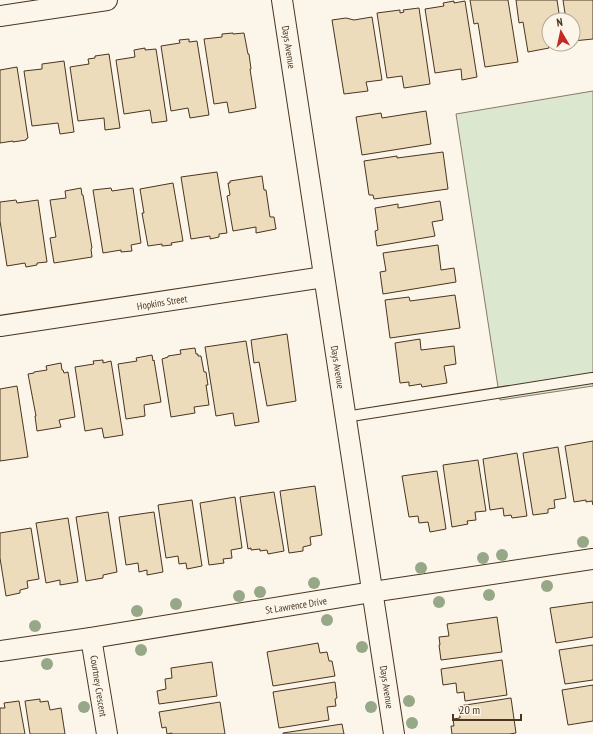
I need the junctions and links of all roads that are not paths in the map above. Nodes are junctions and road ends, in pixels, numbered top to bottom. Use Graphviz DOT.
graph roads {
  1 [pos="107,0"];
  2 [pos="282,0"];
  3 [pos="0,16"];
  4 [pos="324,277"];
  5 [pos="0,326"];
  6 [pos="592,378"];
  7 [pos="346,417"];
  8 [pos="593,559"];
  9 [pos="372,592"];
  10 [pos="91,638"];
  11 [pos="0,651"];
  12 [pos="107,734"];
  13 [pos="394,734"];
  1 -- 3 [label="street"];
  2 -- 4 [label="street, Days Avenue"];
  4 -- 5 [label="street, Hopkins Street"];
  4 -- 7 [label="street, Days Avenue"];
  6 -- 7 [label="lane"];
  7 -- 9 [label="street, Days Avenue"];
  8 -- 9 [label="street, St Lawrence Drive"];
  9 -- 10 [label="street, St Lawrence Drive"];
  9 -- 13 [label="street, Days Avenue"];
  10 -- 11 [label="street, St Lawrence Drive"];
  10 -- 12 [label="street, Courtney Crescent"];
}
